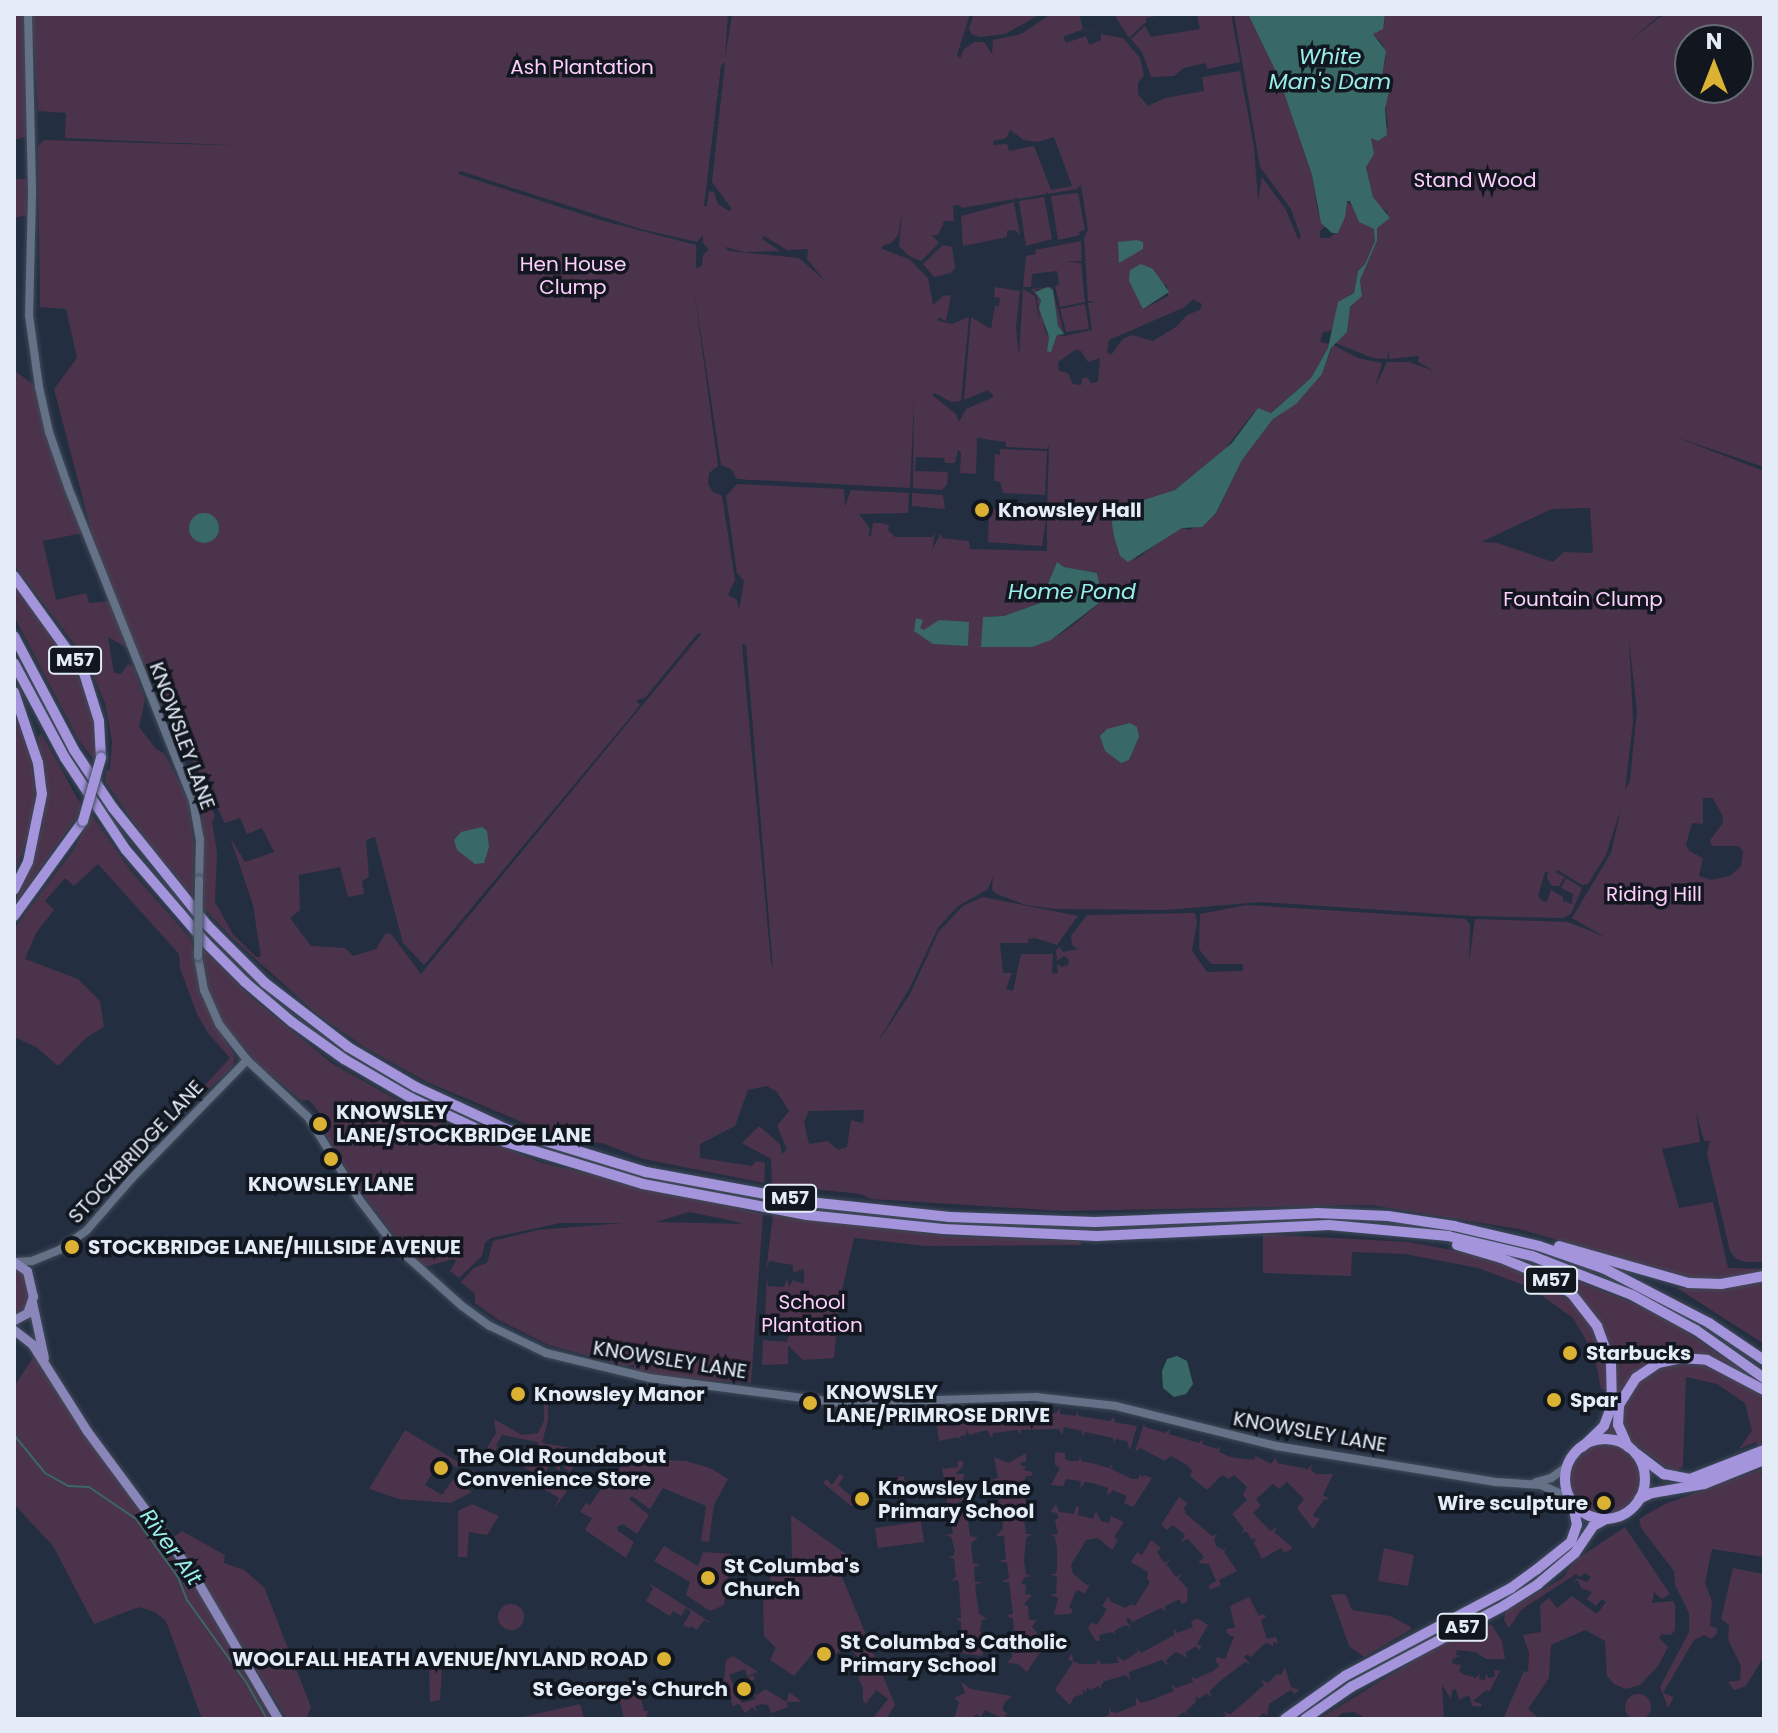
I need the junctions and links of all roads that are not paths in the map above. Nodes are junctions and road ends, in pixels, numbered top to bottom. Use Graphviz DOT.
graph roads {
  1 [pos="28,14"];
  2 [pos="14,576"];
  3 [pos="14,636"];
  4 [pos="14,663"];
  5 [pos="14,692"];
  6 [pos="14,890"];
  7 [pos="14,916"];
  8 [pos="247,1060"];
  9 [pos="1358,1226"];
  10 [pos="1486,1232"];
  11 [pos="43,1257"];
  12 [pos="15,1262"];
  13 [pos="1764,1276"];
  14 [pos="31,1278"];
  15 [pos="32,1302"];
  16 [pos="14,1320"];
  17 [pos="14,1330"];
  18 [pos="1764,1360"];
  19 [pos="46,1366"];
  20 [pos="1764,1378"];
  21 [pos="1764,1390"];
  22 [pos="1582,1447"];
  23 [pos="1631,1450"];
  24 [pos="1764,1450"];
  25 [pos="1764,1460"];
  26 [pos="1567,1467"];
  27 [pos="1528,1484"];
  28 [pos="1639,1499"];
  29 [pos="1572,1501"];
  30 [pos="1606,1519"];
  31 [pos="278,1719"];
  32 [pos="1285,1719"];
  33 [pos="1305,1719"];
  1 -- 8 [label="main road, KNOWSLEY LANE, bridge"];
  2 -- 7 [label="highway, M57, bridge"];
  3 -- 10 [label="highway, M57"];
  4 -- 9 [label="highway, M57"];
  5 -- 6 [label="highway"];
  8 -- 11 [label="main road, STOCKBRIDGE LANE"];
  8 -- 27 [label="main road, KNOWSLEY LANE"];
  9 -- 20 [label="highway, M57"];
  9 -- 22 [label="highway, M57"];
  10 -- 13 [label="highway, M57"];
  10 -- 18 [label="highway, M57"];
  11 -- 12 [label="main road, STOCKBRIDGE LANE"];
  11 -- 14 [label="main road, STOCKBRIDGE LANE"];
  12 -- 14 [label="main road"];
  14 -- 15 [label="main road"];
  15 -- 16 [label="main road"];
  15 -- 19 [label="main road"];
  17 -- 19 [label="main road"];
  19 -- 31 [label="main road"];
  21 -- 23 [label="highway"];
  22 -- 23 [label="highway"];
  22 -- 26 [label="highway"];
  23 -- 24 [label="highway"];
  23 -- 28 [label="highway"];
  25 -- 28 [label="highway, A57"];
  26 -- 27 [label="main road"];
  26 -- 29 [label="highway, A57"];
  27 -- 29 [label="main road, KNOWSLEY LANE"];
  28 -- 30 [label="highway, A57"];
  29 -- 30 [label="highway"];
  29 -- 32 [label="highway, A57"];
  30 -- 33 [label="highway, A57"];
}
